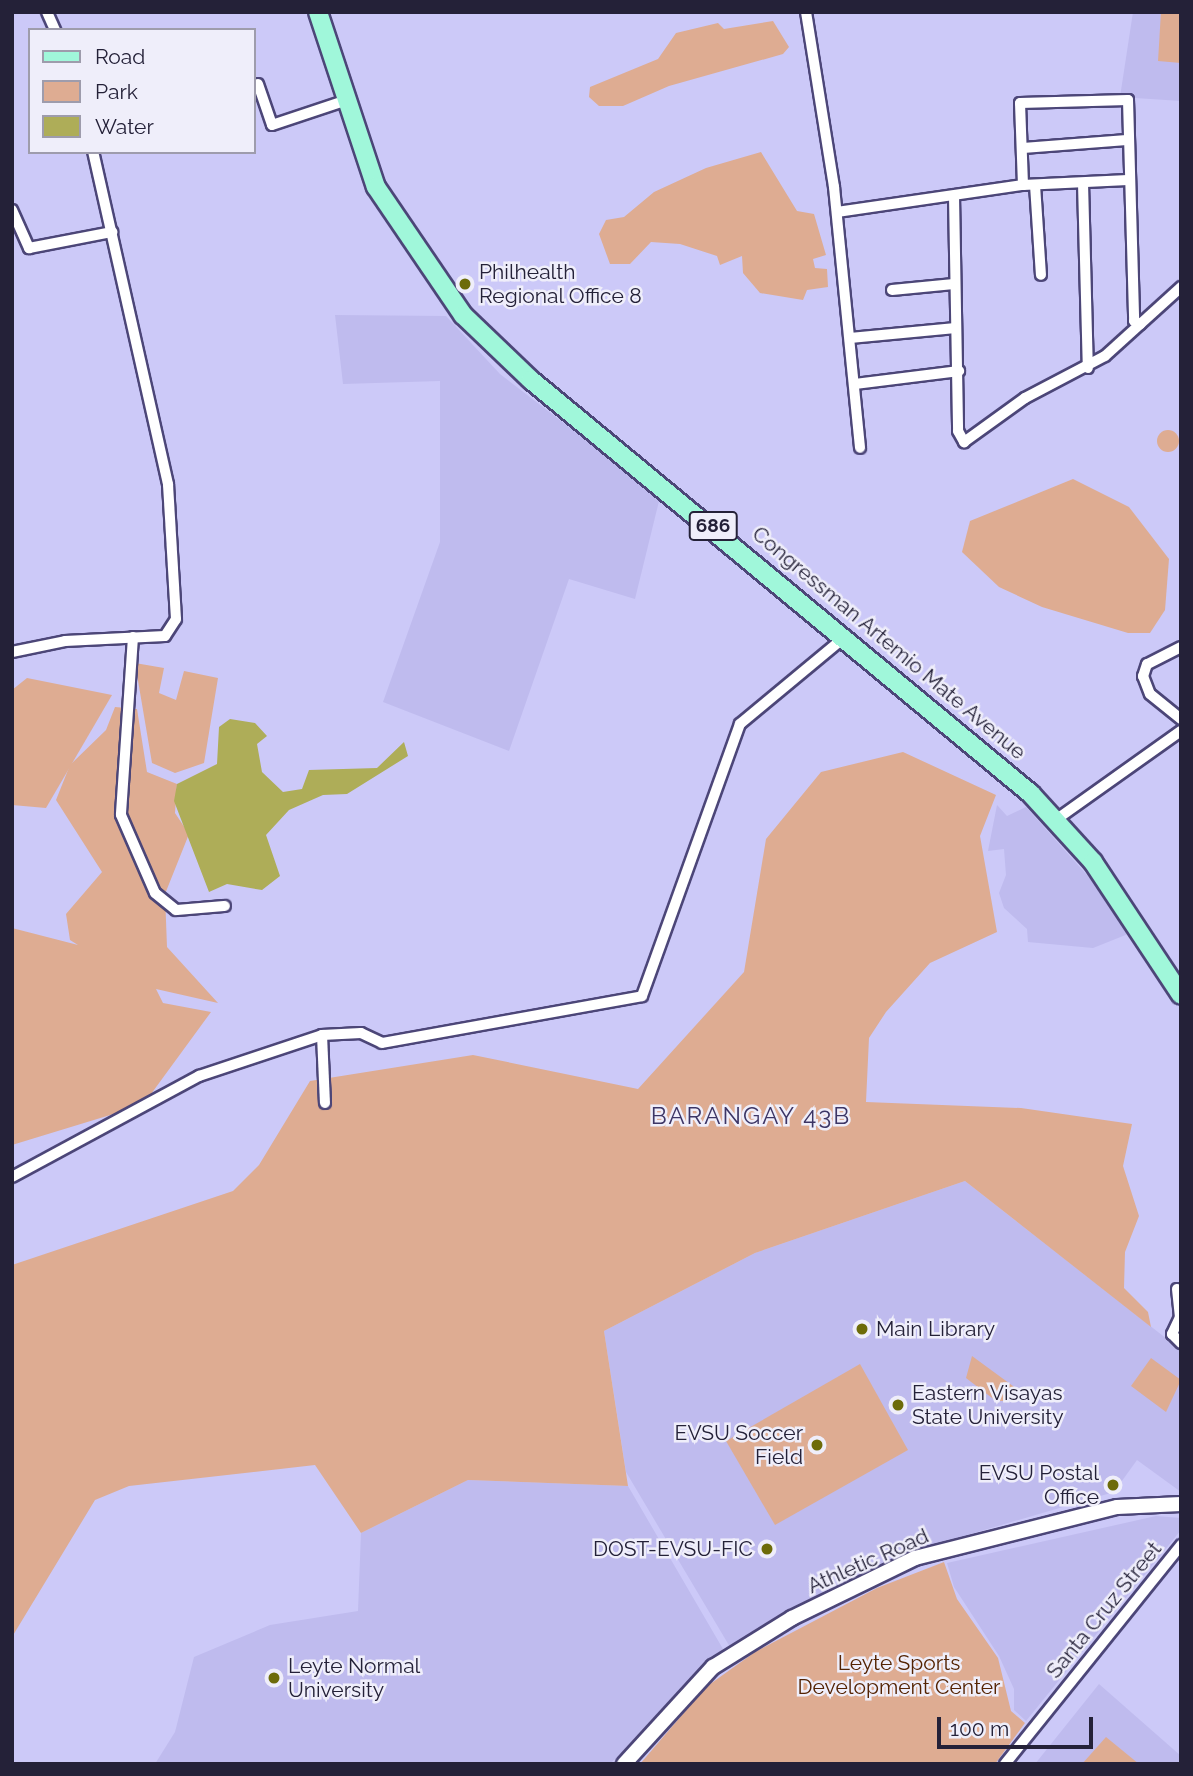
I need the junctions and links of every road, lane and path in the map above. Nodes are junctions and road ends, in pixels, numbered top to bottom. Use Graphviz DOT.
graph roads {
  1 [pos="47,12"];
  2 [pos="318,12"];
  3 [pos="806,12"];
  4 [pos="54,28"];
  5 [pos="258,84"];
  6 [pos="344,101"];
  7 [pos="1127,140"];
  8 [pos="1023,148"];
  9 [pos="93,154"];
  10 [pos="1128,180"];
  11 [pos="1083,183"];
  12 [pos="1023,185"];
  13 [pos="1035,185"];
  14 [pos="954,196"];
  15 [pos="12,210"];
  16 [pos="837,212"];
  17 [pos="112,232"];
  18 [pos="1041,275"];
  19 [pos="954,284"];
  20 [pos="1181,287"];
  21 [pos="892,290"];
  22 [pos="1140,324"];
  23 [pos="956,328"];
  24 [pos="850,338"];
  25 [pos="1088,368"];
  26 [pos="959,371"];
  27 [pos="855,384"];
  28 [pos="860,448"];
  29 [pos="846,636"];
  30 [pos="133,637"];
  31 [pos="1181,648"];
  32 [pos="12,652"];
  33 [pos="1181,719"];
  34 [pos="1181,731"];
  35 [pos="1056,819"];
  36 [pos="225,906"];
  37 [pos="1181,995"];
  38 [pos="322,1035"];
  39 [pos="325,1103"];
  40 [pos="12,1177"];
  41 [pos="1177,1289"];
  42 [pos="1181,1343"];
  43 [pos="1181,1504"];
  44 [pos="1181,1545"];
  45 [pos="624,1764"];
  46 [pos="1005,1764"];
  1 -- 4 [label="street"];
  2 -- 6 [label="main road, Congressman Artemio Mate Avenue / 686"];
  3 -- 16 [label="street"];
  5 -- 6 [label="street"];
  6 -- 29 [label="main road, Congressman Artemio Mate Avenue / 686"];
  7 -- 8 [label="street"];
  7 -- 8 [label="street"];
  7 -- 10 [label="street"];
  8 -- 12 [label="street"];
  9 -- 17 [label="street"];
  10 -- 11 [label="street"];
  10 -- 22 [label="street"];
  11 -- 13 [label="street"];
  11 -- 25 [label="street"];
  12 -- 13 [label="street"];
  12 -- 14 [label="street"];
  13 -- 18 [label="street"];
  14 -- 16 [label="street"];
  14 -- 19 [label="street"];
  15 -- 17 [label="street"];
  16 -- 24 [label="street"];
  17 -- 30 [label="street"];
  19 -- 21 [label="street"];
  19 -- 23 [label="street"];
  20 -- 22 [label="street"];
  22 -- 25 [label="street"];
  23 -- 24 [label="street"];
  23 -- 26 [label="street"];
  24 -- 27 [label="street"];
  25 -- 26 [label="street"];
  26 -- 27 [label="street"];
  27 -- 28 [label="street"];
  29 -- 35 [label="main road, Congressman Artemio Mate Avenue / 686"];
  29 -- 38 [label="street"];
  30 -- 32 [label="street"];
  30 -- 36 [label="street"];
  31 -- 33 [label="street"];
  34 -- 35 [label="street"];
  35 -- 37 [label="main road, Congressman Artemio Mate Avenue / 686"];
  38 -- 39 [label="street"];
  38 -- 40 [label="street"];
  41 -- 42 [label="street"];
  43 -- 45 [label="street, Athletic Road"];
  44 -- 46 [label="street, Santa Cruz Street"];
}
